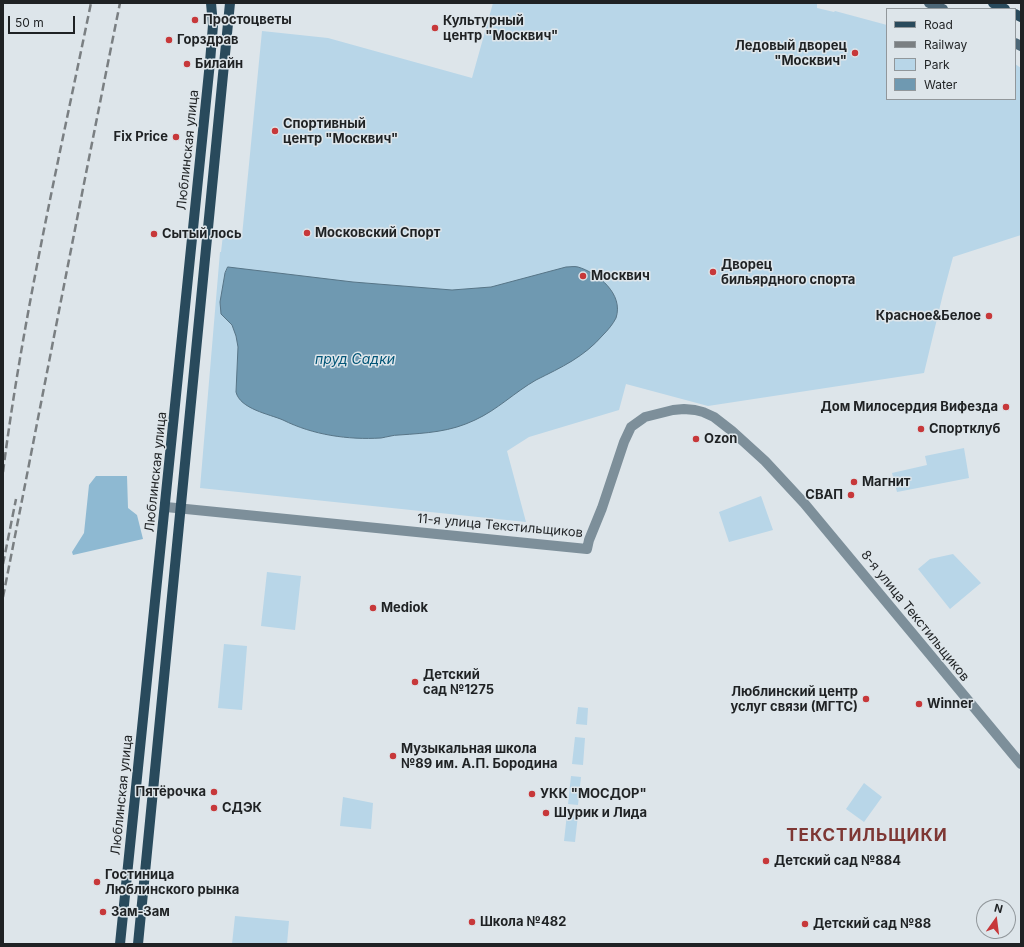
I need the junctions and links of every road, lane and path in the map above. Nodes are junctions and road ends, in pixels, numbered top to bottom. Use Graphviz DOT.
graph roads {
  1 [pos="212,3"];
  2 [pos="230,3"];
  3 [pos="929,3"];
  4 [pos="993,3"];
  5 [pos="941,8"];
  6 [pos="1003,8"];
  7 [pos="804,503"];
  8 [pos="166,507"];
  9 [pos="180,508"];
  10 [pos="1021,764"];
  11 [pos="120,944"];
  12 [pos="138,944"];
  1 -- 8 [label="main road, Люблинская улица"];
  2 -- 9 [label="main road, Люблинская улица"];
  3 -- 5 [label="main road"];
  4 -- 6 [label="main road"];
  7 -- 9 [label="street, 11-я улица Текстильщиков"];
  7 -- 10 [label="street, 8-я улица Текстильщиков"];
  8 -- 9 [label="street, 11-я улица Текстильщиков"];
  8 -- 11 [label="main road, Люблинская улица"];
  9 -- 12 [label="main road, Люблинская улица"];
}
